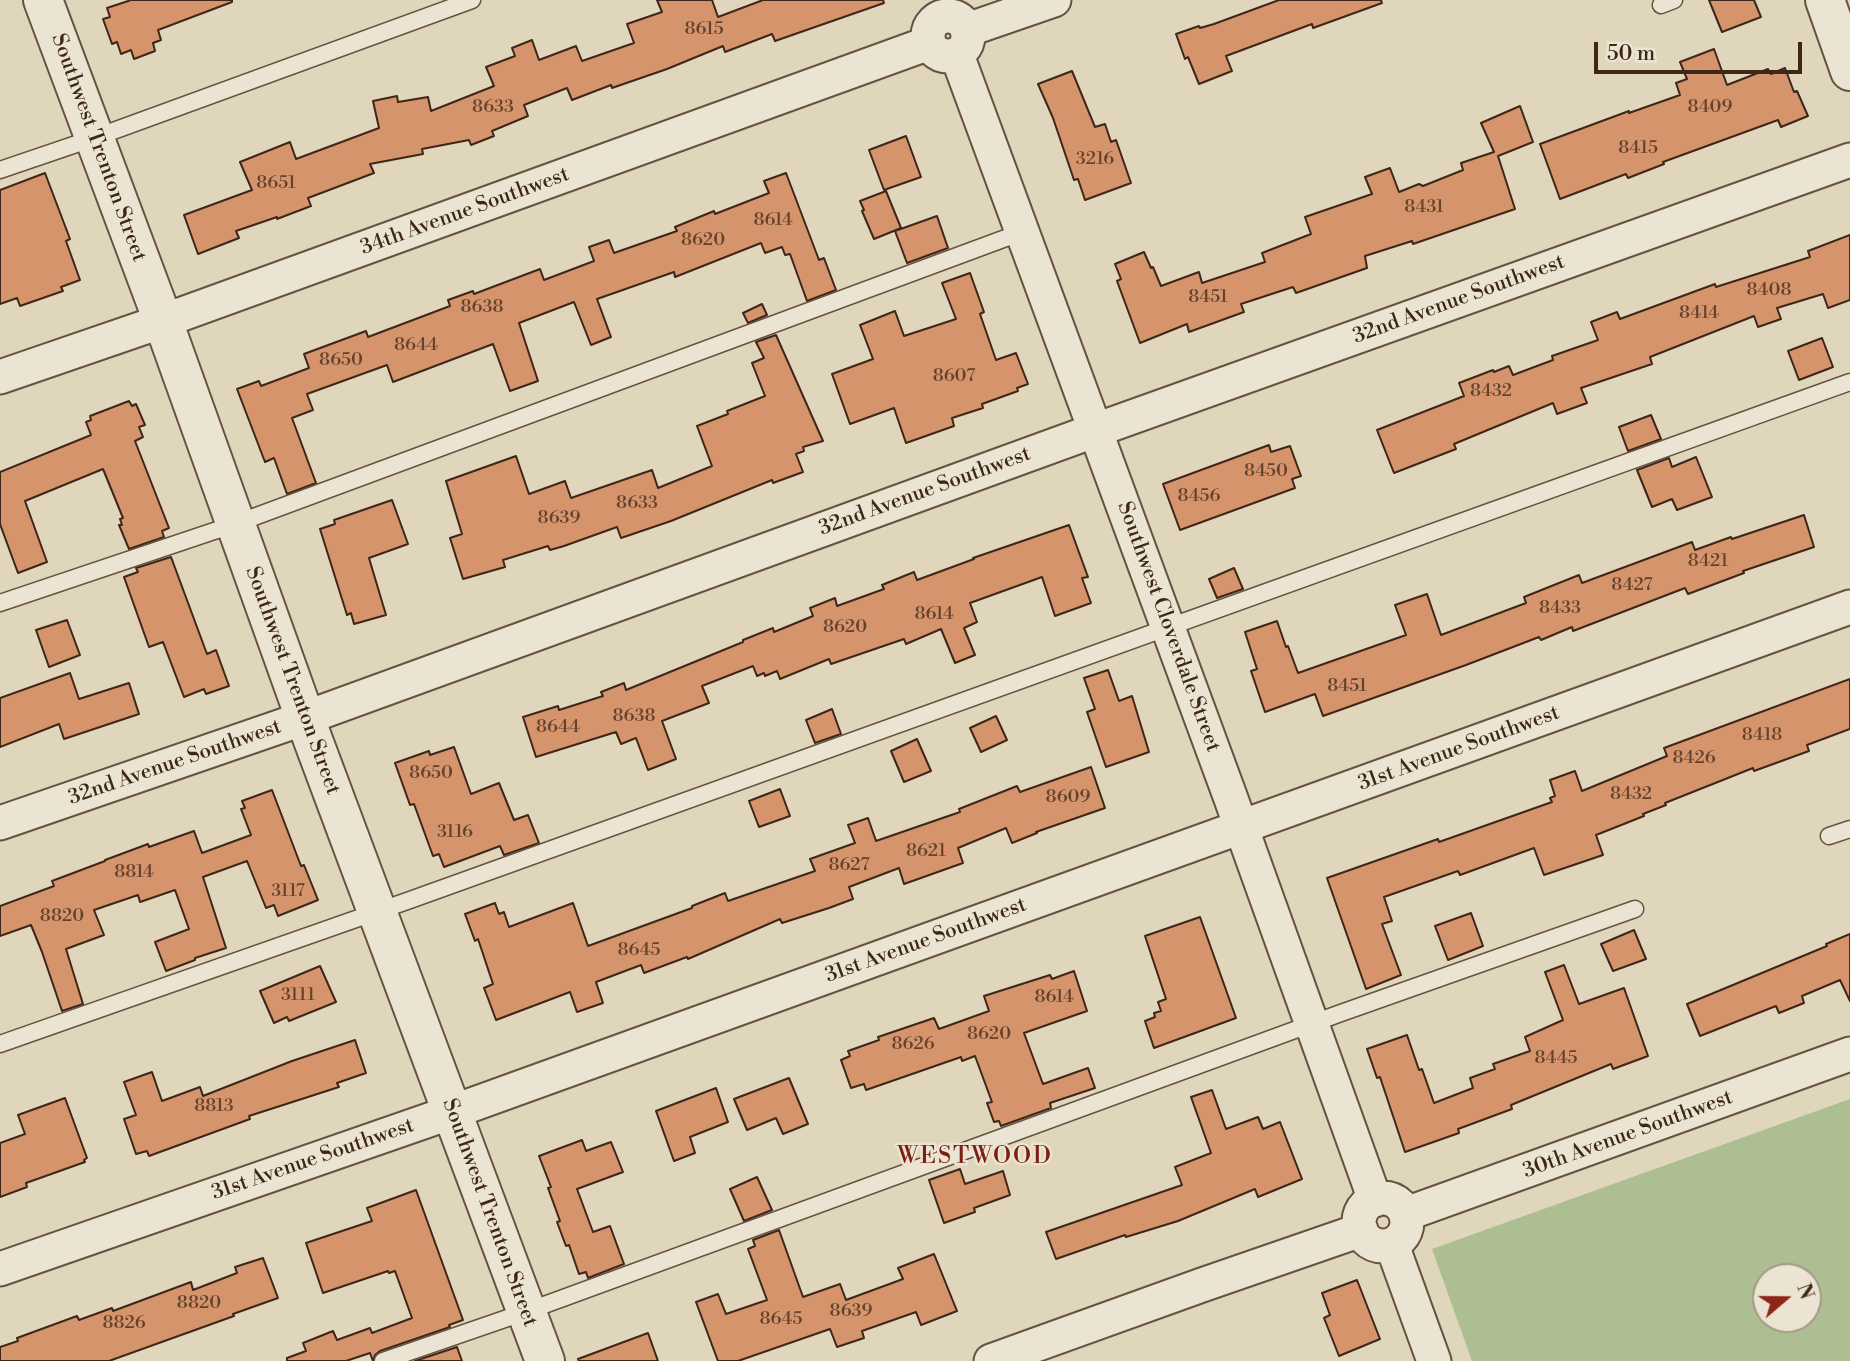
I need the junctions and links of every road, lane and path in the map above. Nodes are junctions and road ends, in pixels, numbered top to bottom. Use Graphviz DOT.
graph roads {
  1 [pos="43,0"];
  2 [pos="472,0"];
  3 [pos="1054,0"];
  4 [pos="1825,0"];
  5 [pos="947,29"];
  6 [pos="1850,71"];
  7 [pos="94,138"];
  8 [pos="1850,160"];
  9 [pos="0,170"];
  10 [pos="1022,232"];
  11 [pos="163,321"];
  12 [pos="0,377"];
  13 [pos="1850,382"];
  14 [pos="1096,430"];
  15 [pos="235,524"];
  16 [pos="0,603"];
  17 [pos="1850,607"];
  18 [pos="1167,629"];
  19 [pos="305,718"];
  20 [pos="0,823"];
  21 [pos="1242,827"];
  22 [pos="1850,829"];
  23 [pos="1829,836"];
  24 [pos="1635,909"];
  25 [pos="378,911"];
  26 [pos="1312,1024"];
  27 [pos="0,1044"];
  28 [pos="1850,1054"];
  29 [pos="452,1112"];
  30 [pos="1375,1200"];
  31 [pos="1406,1214"];
  32 [pos="1361,1230"];
  33 [pos="1392,1245"];
  34 [pos="0,1269"];
  35 [pos="525,1312"];
  36 [pos="383,1361"];
  37 [pos="545,1361"];
  38 [pos="991,1361"];
  39 [pos="1434,1361"];
  1 -- 7 [label="street, Southwest Trenton Street"];
  2 -- 7 [label="lane"];
  3 -- 5 [label="street, 34th Avenue Southwest"];
  4 -- 6 [label="street"];
  5 -- 10 [label="street, Southwest Cloverdale Street"];
  5 -- 11 [label="street, 34th Avenue Southwest"];
  7 -- 9 [label="lane"];
  7 -- 11 [label="street, Southwest Trenton Street"];
  8 -- 14 [label="street, 32nd Avenue Southwest"];
  10 -- 14 [label="street, Southwest Cloverdale Street"];
  10 -- 15 [label="lane"];
  11 -- 12 [label="street, 34th Avenue Southwest"];
  11 -- 15 [label="street, Southwest Trenton Street"];
  13 -- 18 [label="lane"];
  14 -- 18 [label="street, Southwest Cloverdale Street"];
  14 -- 19 [label="street, 32nd Avenue Southwest"];
  15 -- 16 [label="lane"];
  15 -- 19 [label="street, Southwest Trenton Street"];
  17 -- 21 [label="street, 31st Avenue Southwest"];
  18 -- 21 [label="street, Southwest Cloverdale Street"];
  18 -- 25 [label="lane"];
  19 -- 20 [label="street, 32nd Avenue Southwest"];
  19 -- 25 [label="street, Southwest Trenton Street"];
  21 -- 26 [label="street, Southwest Cloverdale Street"];
  21 -- 29 [label="street, 31st Avenue Southwest"];
  22 -- 23 [label="lane"];
  24 -- 26 [label="lane"];
  25 -- 27 [label="lane"];
  25 -- 29 [label="street, Southwest Trenton Street"];
  26 -- 30 [label="street, Southwest Cloverdale Street"];
  26 -- 35 [label="lane"];
  28 -- 31 [label="street, 30th Avenue Southwest"];
  29 -- 34 [label="street, 31st Avenue Southwest"];
  29 -- 35 [label="street, Southwest Trenton Street"];
  30 -- 31 [label="street"];
  30 -- 32 [label="street"];
  31 -- 33 [label="street"];
  32 -- 33 [label="street"];
  32 -- 38 [label="street"];
  33 -- 39 [label="street"];
  35 -- 36 [label="lane"];
  35 -- 37 [label="street, Southwest Trenton Street"];
}
